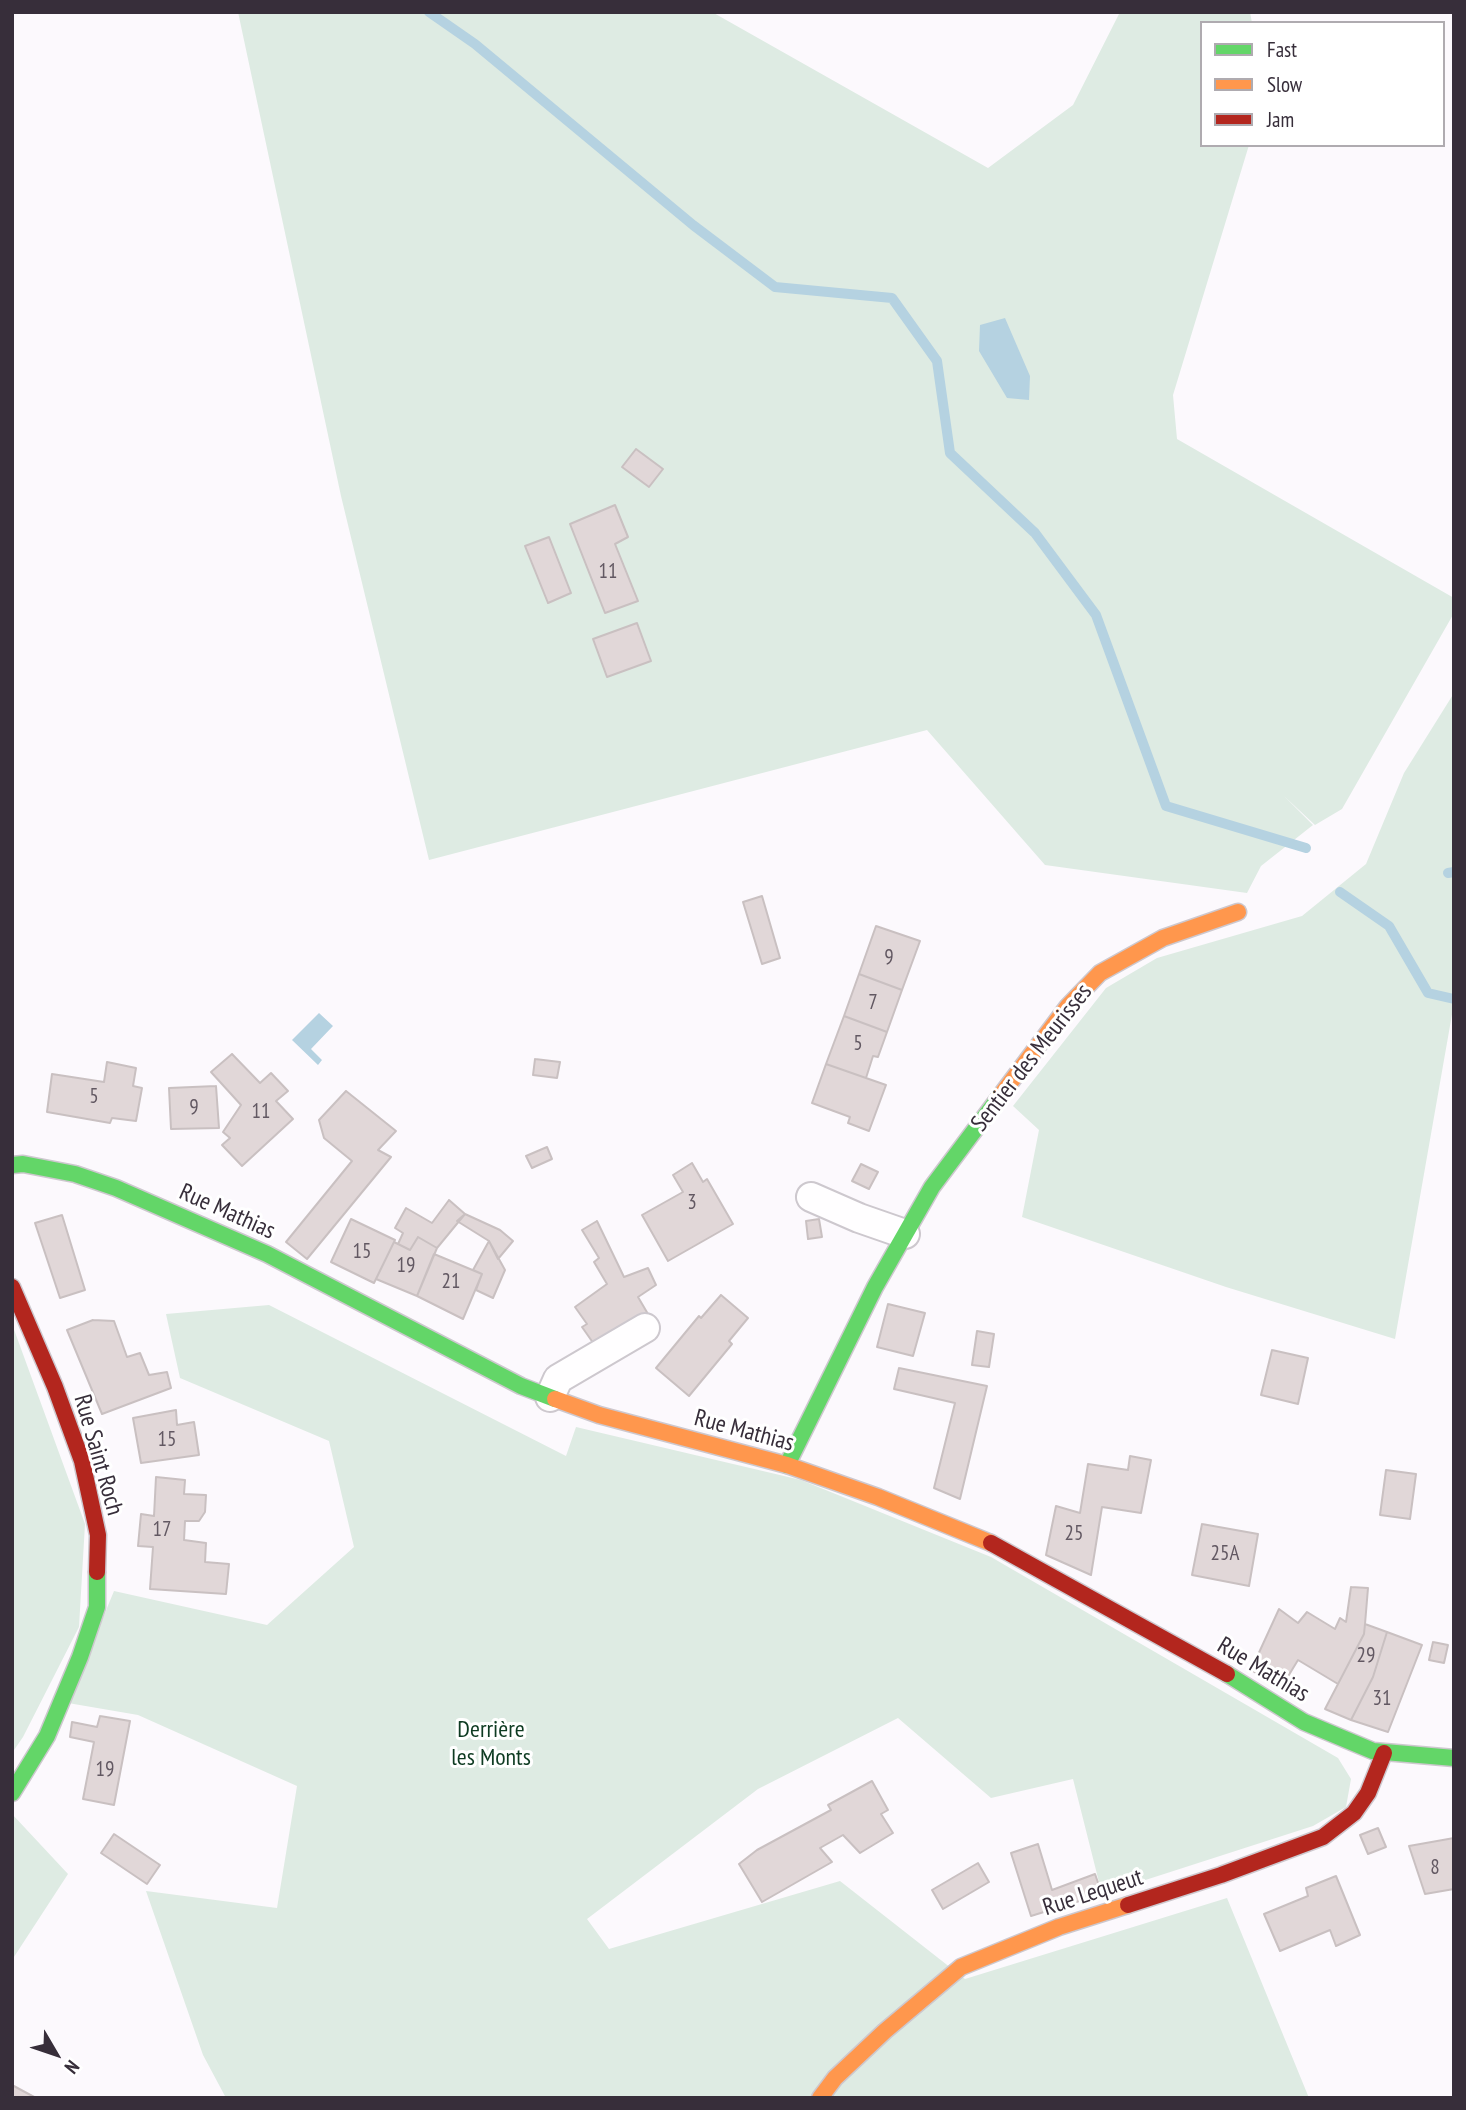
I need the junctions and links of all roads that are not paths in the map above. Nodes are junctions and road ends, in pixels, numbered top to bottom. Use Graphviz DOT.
graph roads {
  1 [pos="1238,912"];
  2 [pos="12,1165"];
  3 [pos="811,1197"];
  4 [pos="905,1234"];
  5 [pos="12,1287"];
  6 [pos="645,1328"];
  7 [pos="550,1397"];
  8 [pos="787,1465"];
  9 [pos="1384,1753"];
  10 [pos="1454,1758"];
  11 [pos="12,1793"];
  12 [pos="820,2098"];
  1 -- 4 [label="street, Sentier des Meurisses"];
  2 -- 7 [label="street, Rue Mathias"];
  3 -- 4 [label="street"];
  4 -- 8 [label="street, Sentier des Meurisses"];
  5 -- 11 [label="street, Rue Saint Roch"];
  6 -- 7 [label="street"];
  7 -- 8 [label="street, Rue Mathias"];
  8 -- 9 [label="street, Rue Mathias"];
  9 -- 10 [label="street, Rue Mathias"];
  9 -- 12 [label="street, Rue Lequeut"];
}
